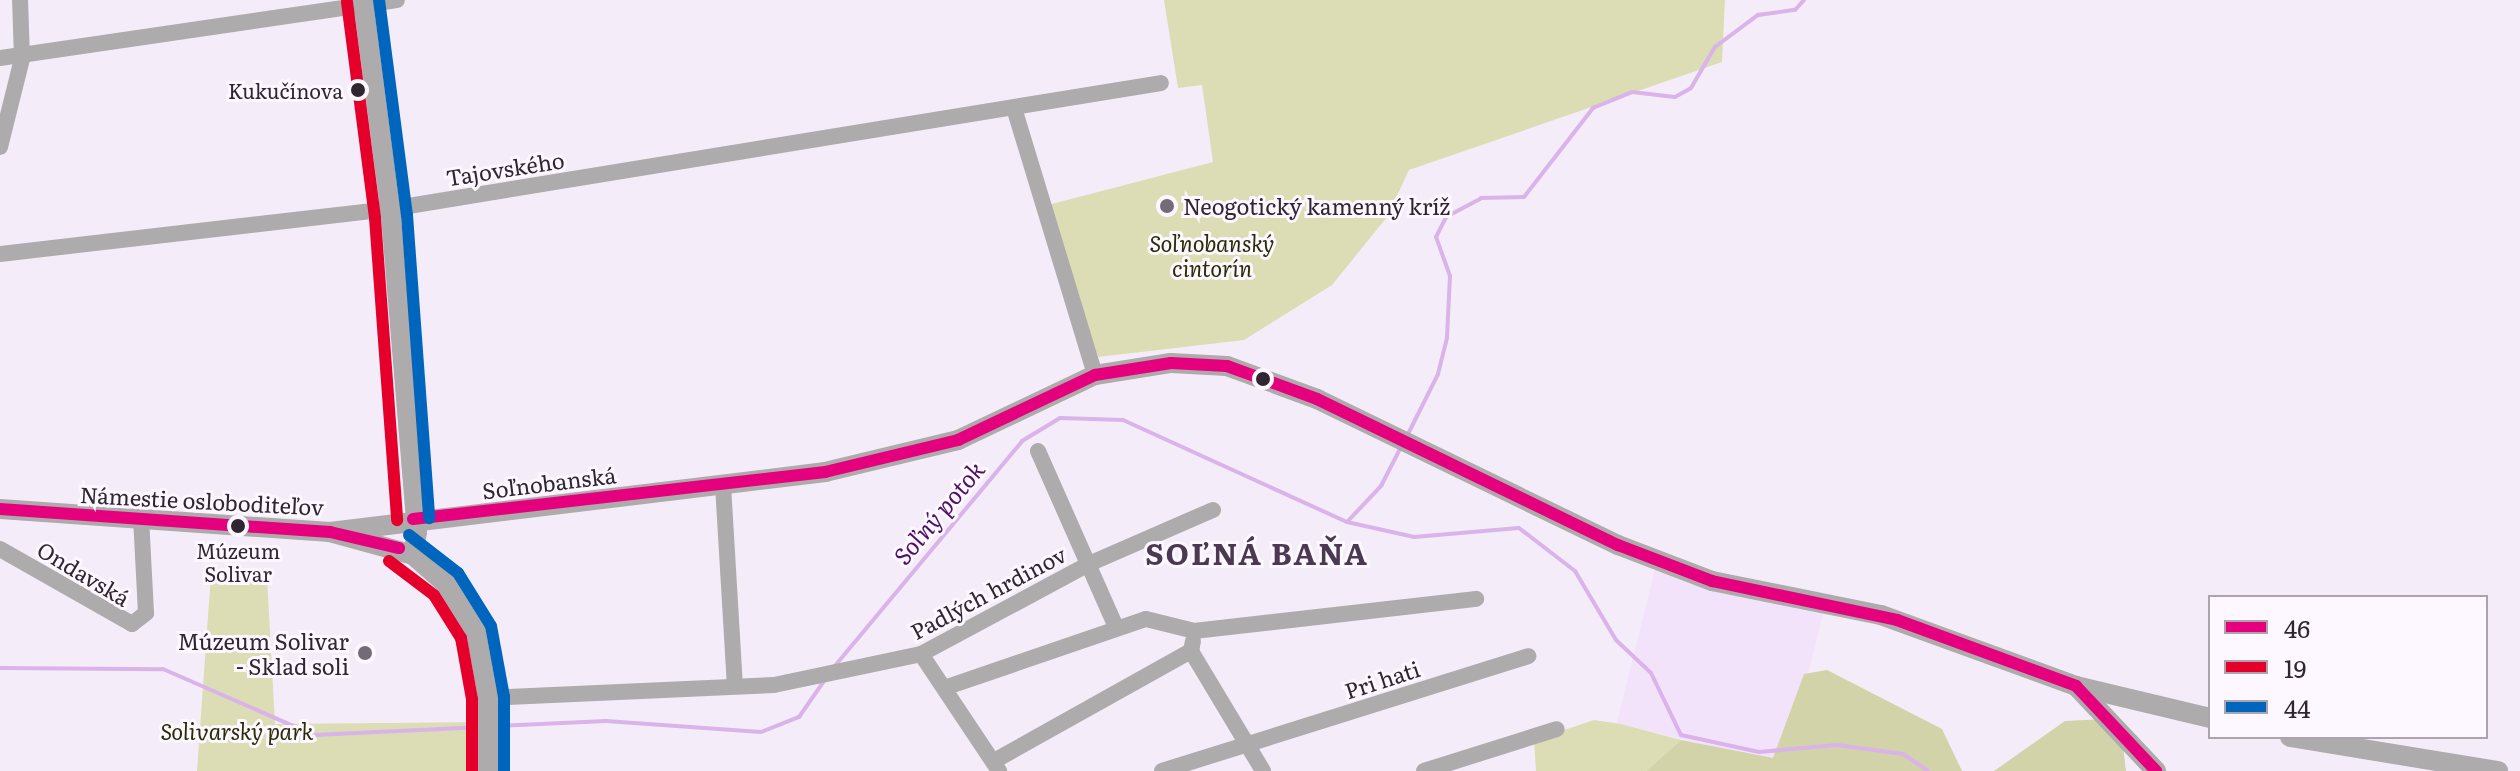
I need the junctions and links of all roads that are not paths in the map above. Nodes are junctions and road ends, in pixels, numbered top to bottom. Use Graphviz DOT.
graph roads {
  1 [pos="20,0"];
  2 [pos="397,0"];
  3 [pos="362,3"];
  4 [pos="0,58"];
  5 [pos="22,59"];
  6 [pos="1161,83"];
  7 [pos="1014,108"];
  8 [pos="0,147"];
  9 [pos="390,209"];
  10 [pos="0,254"];
  11 [pos="1095,375"];
  12 [pos="1038,451"];
  13 [pos="723,485"];
  14 [pos="0,509"];
  15 [pos="1213,510"];
  16 [pos="141,519"];
  17 [pos="413,519"];
  18 [pos="330,532"];
  19 [pos="0,549"];
  20 [pos="406,552"];
  21 [pos="1091,563"];
  22 [pos="1476,599"];
  23 [pos="1115,625"];
  24 [pos="1194,631"];
  25 [pos="1191,651"];
  26 [pos="921,654"];
  27 [pos="1528,656"];
  28 [pos="735,686"];
  29 [pos="2076,686"];
  30 [pos="947,687"];
  31 [pos="488,706"];
  32 [pos="2208,718"];
  33 [pos="1557,729"];
  34 [pos="2302,739"];
  35 [pos="1249,744"];
  36 [pos="489,763"];
  37 [pos="996,766"];
  38 [pos="1162,771"];
  39 [pos="1263,771"];
  40 [pos="1424,771"];
  41 [pos="2156,771"];
  42 [pos="2498,771"];
  1 -- 5 [label="street"];
  2 -- 3 [label="street"];
  3 -- 5 [label="street"];
  3 -- 9 [label="street"];
  4 -- 5 [label="street"];
  5 -- 8 [label="street"];
  6 -- 7 [label="street, Tajovského"];
  7 -- 9 [label="street, Tajovského"];
  7 -- 11 [label="street"];
  9 -- 10 [label="street, Tajovského"];
  9 -- 17 [label="street"];
  11 -- 13 [label="street, Soľnobanská"];
  11 -- 29 [label="street, Soľnobanská"];
  12 -- 21 [label="street"];
  13 -- 17 [label="street, Soľnobanská"];
  13 -- 28 [label="street"];
  14 -- 16 [label="street, Námestie osloboditeľov"];
  15 -- 21 [label="street, Padlých hrdinov"];
  16 -- 18 [label="street, Námestie osloboditeľov"];
  16 -- 19 [label="street, Ondavská"];
  17 -- 18 [label="street, Soľnobanská"];
  17 -- 20 [label="street"];
  18 -- 20 [label="street, Námestie osloboditeľov"];
  20 -- 31 [label="street"];
  21 -- 23 [label="street"];
  21 -- 26 [label="street, Padlých hrdinov"];
  22 -- 24 [label="street"];
  23 -- 24 [label="street"];
  23 -- 30 [label="street"];
  24 -- 25 [label="street"];
  25 -- 35 [label="street"];
  25 -- 37 [label="street"];
  26 -- 28 [label="street, Padlých hrdinov"];
  26 -- 30 [label="street"];
  27 -- 35 [label="street, Pri hati"];
  28 -- 31 [label="street, Padlých hrdinov"];
  29 -- 32 [label="street, Soľnobanská"];
  29 -- 41 [label="street"];
  30 -- 37 [label="street"];
  31 -- 36 [label="street"];
  33 -- 40 [label="street"];
  34 -- 42 [label="street"];
  35 -- 38 [label="street, Pri hati"];
  35 -- 39 [label="street"];
}
